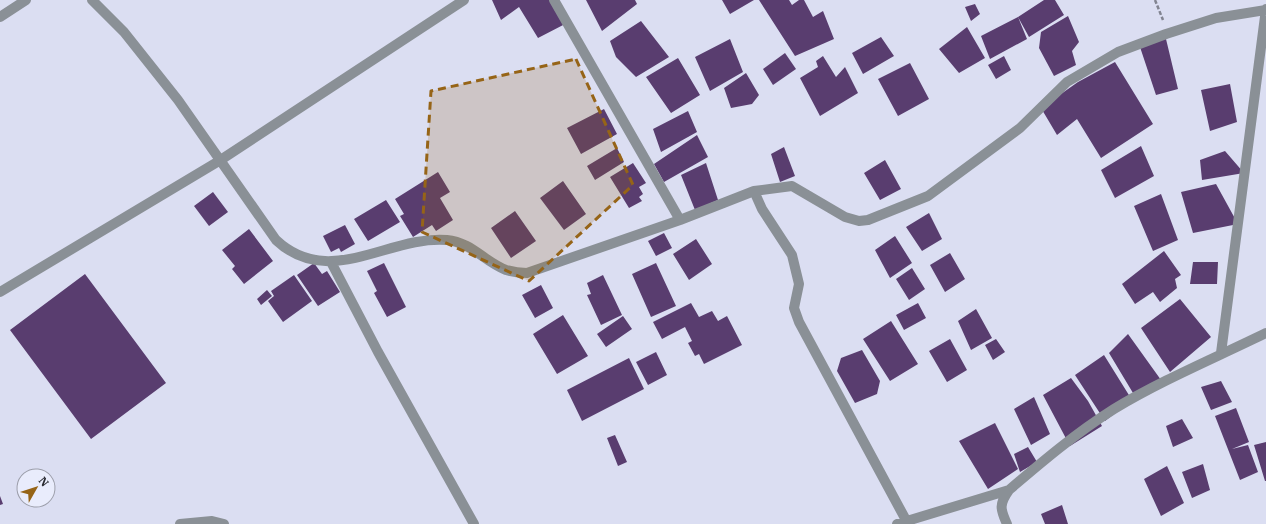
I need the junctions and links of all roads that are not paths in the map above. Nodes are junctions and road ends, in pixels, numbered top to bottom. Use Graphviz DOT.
graph roads {
  1 [pos="26,0"];
  2 [pos="92,0"];
  3 [pos="464,0"];
  4 [pos="554,0"];
  5 [pos="1266,9"];
  6 [pos="0,17"];
  7 [pos="220,161"];
  8 [pos="754,191"];
  9 [pos="680,220"];
  10 [pos="331,262"];
  11 [pos="0,292"];
  12 [pos="1266,333"];
  13 [pos="1221,353"];
  14 [pos="1008,490"];
  15 [pos="902,523"];
  16 [pos="180,524"];
  17 [pos="224,524"];
  18 [pos="474,524"];
  19 [pos="1007,524"];
  1 -- 6 [label="street"];
  2 -- 7 [label="street"];
  3 -- 7 [label="street"];
  4 -- 9 [label="street"];
  5 -- 8 [label="street"];
  5 -- 13 [label="street"];
  7 -- 10 [label="street"];
  7 -- 11 [label="street"];
  8 -- 9 [label="street"];
  8 -- 15 [label="street"];
  9 -- 10 [label="street"];
  10 -- 18 [label="street"];
  12 -- 13 [label="street"];
  13 -- 14 [label="street"];
  14 -- 15 [label="street"];
  14 -- 19 [label="street"];
  16 -- 17 [label="street"];
}
